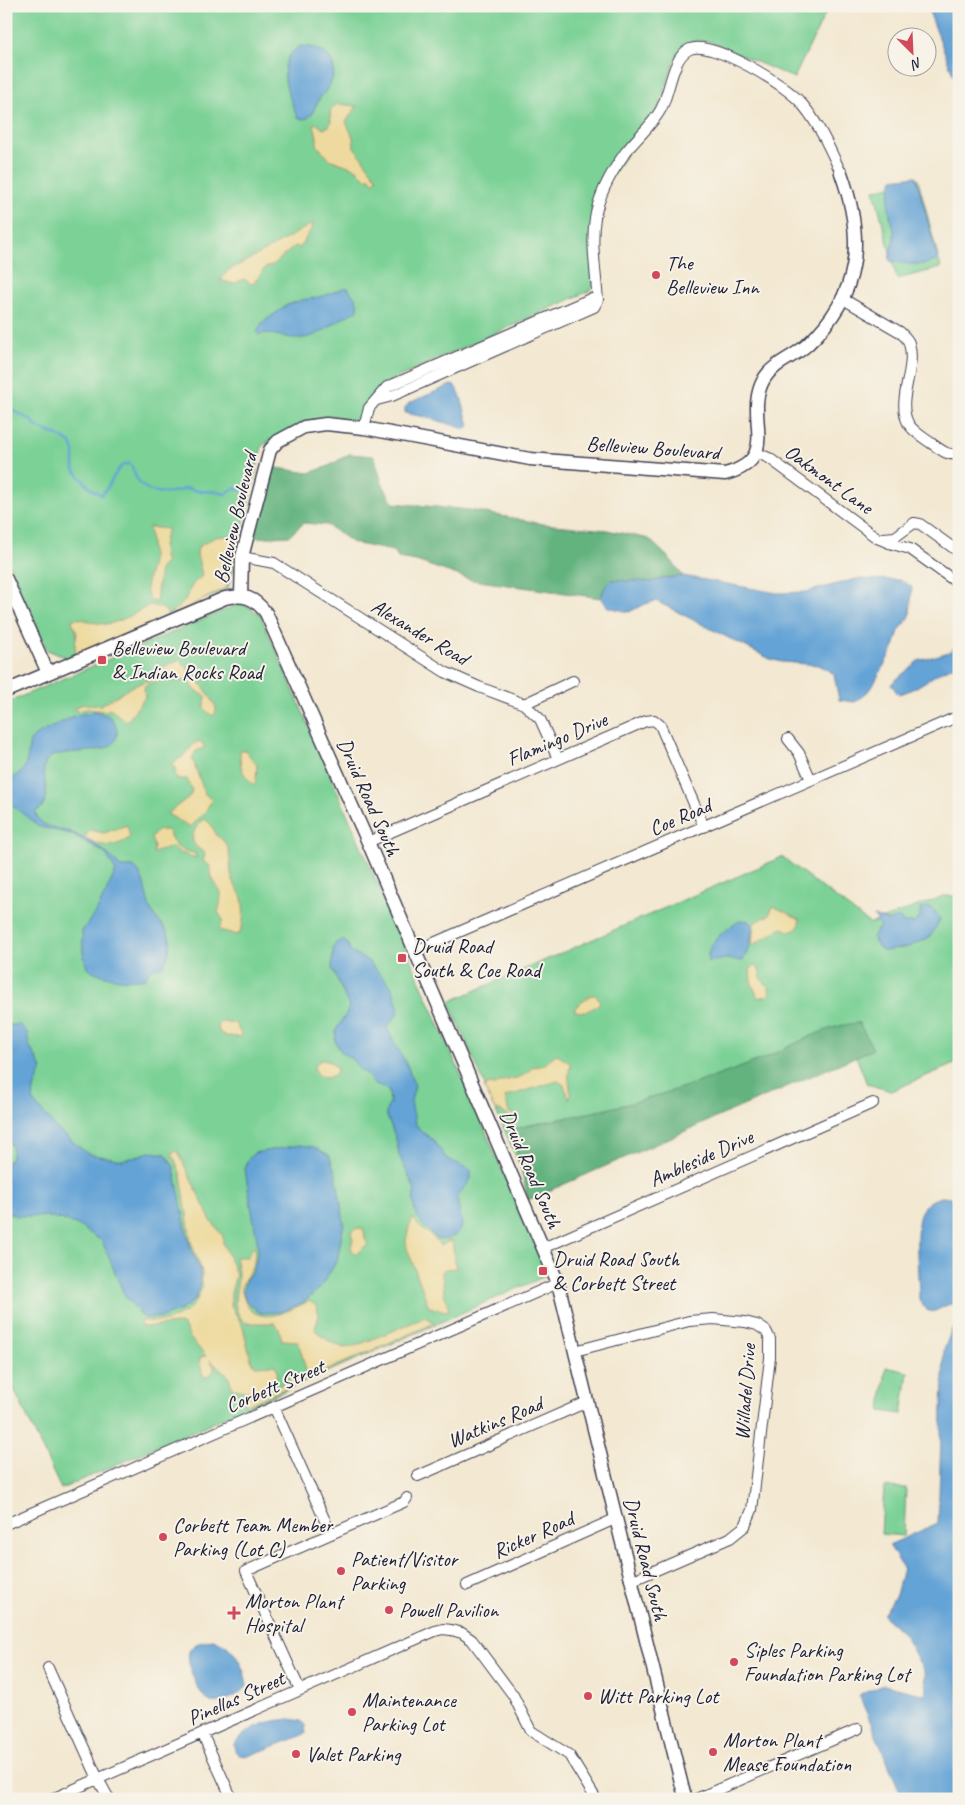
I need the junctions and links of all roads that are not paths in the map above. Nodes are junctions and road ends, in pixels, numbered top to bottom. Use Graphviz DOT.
graph roads {
  1 [pos="841,173"];
  2 [pos="843,299"];
  3 [pos="364,428"];
  4 [pos="757,453"];
  5 [pos="959,454"];
  6 [pos="906,529"];
  7 [pos="877,538"];
  8 [pos="910,548"];
  9 [pos="959,552"];
  10 [pos="242,557"];
  11 [pos="6,579"];
  12 [pos="959,584"];
  13 [pos="241,596"];
  14 [pos="48,673"];
  15 [pos="573,681"];
  16 [pos="6,691"];
  17 [pos="524,704"];
  18 [pos="959,716"];
  19 [pos="788,739"];
  20 [pos="558,759"];
  21 [pos="811,780"];
  22 [pos="704,827"];
  23 [pos="368,842"];
  24 [pos="415,951"];
  25 [pos="873,1102"];
  26 [pos="543,1248"];
  27 [pos="558,1283"];
  28 [pos="575,1351"];
  29 [pos="587,1402"];
  30 [pos="274,1407"];
  31 [pos="418,1476"];
  32 [pos="407,1498"];
  33 [pos="615,1519"];
  34 [pos="6,1524"];
  35 [pos="330,1534"];
  36 [pos="632,1581"];
  37 [pos="466,1585"];
  38 [pos="48,1668"];
  39 [pos="300,1690"];
  40 [pos="858,1728"];
  41 [pos="202,1733"];
  42 [pos="98,1779"];
  43 [pos="52,1799"];
  44 [pos="109,1799"];
  45 [pos="232,1799"];
  46 [pos="596,1799"];
  47 [pos="686,1799"];
  48 [pos="696,1799"];
  1 -- 2 [label="street"];
  1 -- 3 [label="street"];
  2 -- 4 [label="street"];
  2 -- 5 [label="street"];
  3 -- 4 [label="street, Belleview Boulevard"];
  3 -- 10 [label="street, Belleview Boulevard"];
  4 -- 7 [label="street, Oakmont Lane"];
  6 -- 7 [label="street, Oakmont Lane"];
  6 -- 8 [label="street"];
  6 -- 9 [label="street, Oakmont Lane"];
  7 -- 8 [label="street, Oakmont Lane"];
  8 -- 12 [label="street, Oakmont Lane"];
  10 -- 13 [label="street, Belleview Boulevard"];
  10 -- 17 [label="street, Alexander Road"];
  11 -- 14 [label="street"];
  13 -- 14 [label="street, Belleview Boulevard"];
  13 -- 23 [label="street, Druid Road South"];
  14 -- 16 [label="street, Belleview Boulevard"];
  15 -- 17 [label="street"];
  17 -- 20 [label="street, Alexander Road"];
  18 -- 21 [label="street, Coe Road"];
  19 -- 21 [label="street"];
  20 -- 22 [label="street, Flamingo Drive"];
  20 -- 23 [label="street, Flamingo Drive"];
  21 -- 22 [label="street, Coe Road"];
  22 -- 24 [label="street, Coe Road"];
  23 -- 24 [label="street, Druid Road South"];
  24 -- 26 [label="street, Druid Road South"];
  25 -- 26 [label="street, Ambleside Drive"];
  26 -- 27 [label="street, Druid Road South"];
  27 -- 28 [label="street, Druid Road South"];
  27 -- 30 [label="street, Corbett Street"];
  28 -- 29 [label="street, Druid Road South"];
  28 -- 36 [label="street, Willadel Drive"];
  29 -- 31 [label="street, Watkins Road"];
  29 -- 33 [label="street, Druid Road South"];
  30 -- 34 [label="street, Corbett Street"];
  30 -- 35 [label="street"];
  32 -- 35 [label="street"];
  33 -- 36 [label="street, Druid Road South"];
  33 -- 37 [label="street, Ricker Road"];
  35 -- 39 [label="street"];
  36 -- 47 [label="street, Druid Road South"];
  38 -- 42 [label="street"];
  39 -- 41 [label="street, Pinellas Street"];
  39 -- 46 [label="street, Pinellas Street"];
  40 -- 48 [label="street"];
  41 -- 42 [label="street, Pinellas Street"];
  41 -- 45 [label="street"];
  42 -- 43 [label="street, Pinellas Street"];
  42 -- 44 [label="street"];
}
